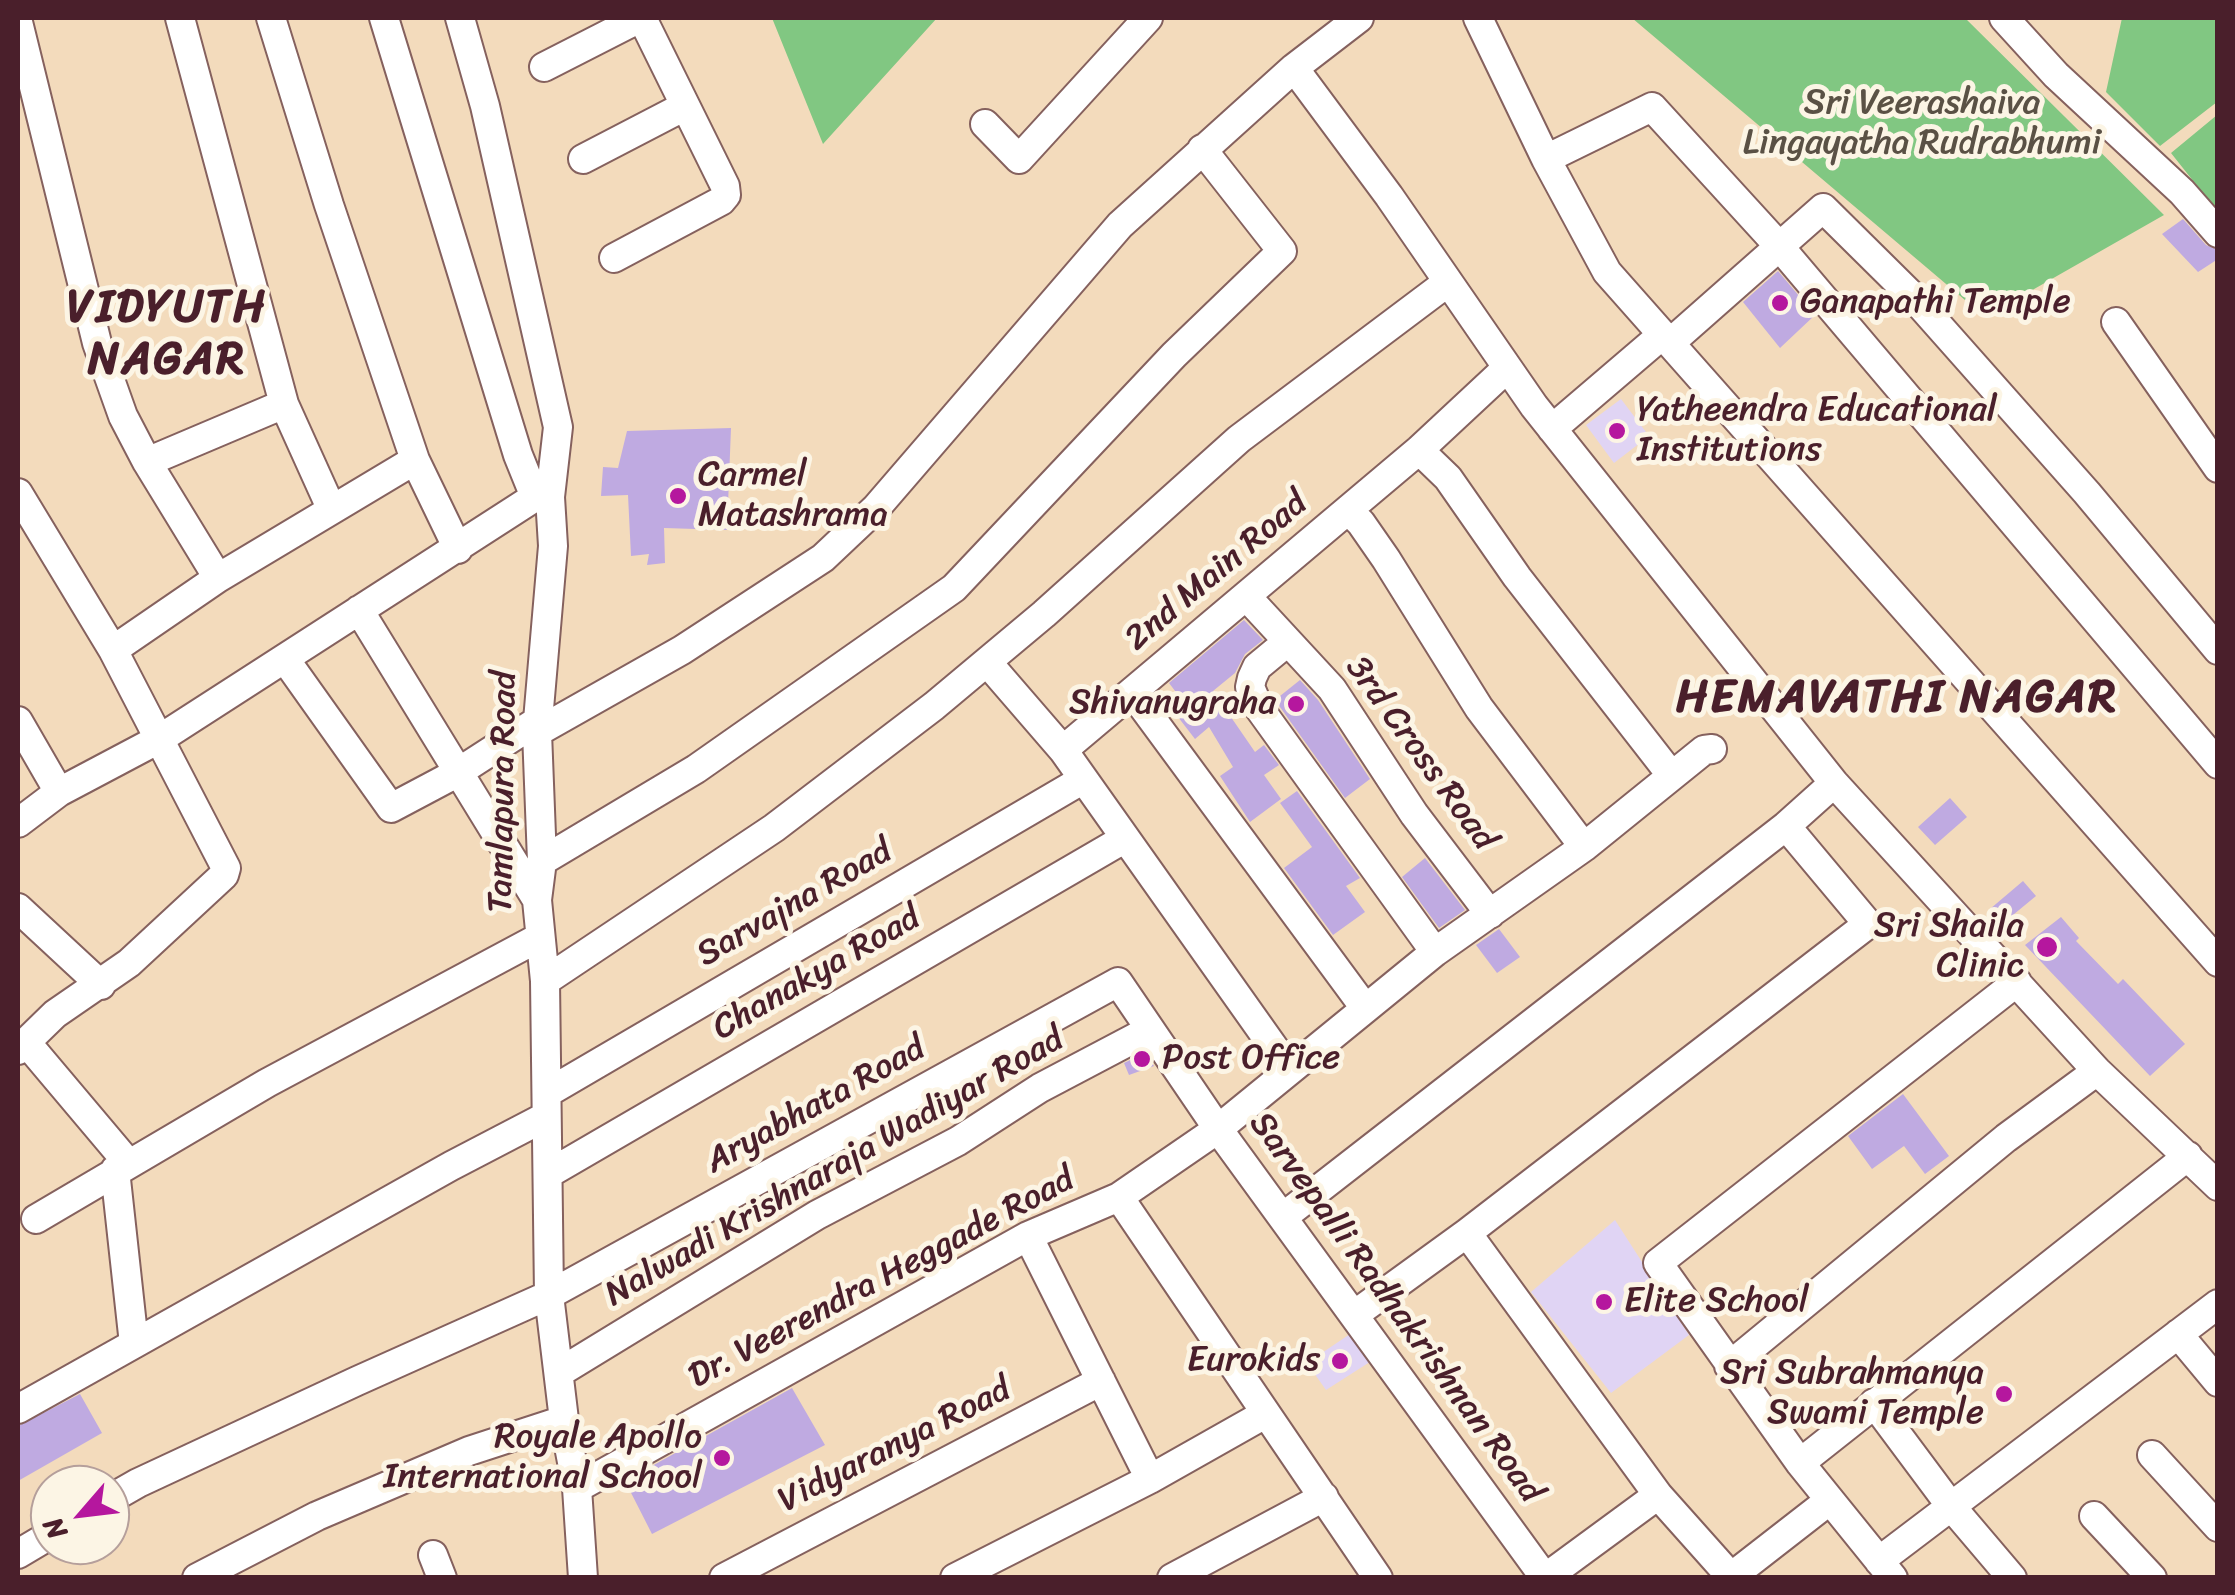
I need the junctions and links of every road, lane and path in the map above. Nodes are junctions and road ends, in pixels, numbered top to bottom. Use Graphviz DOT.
graph roads {
  1 [pos="180,18"];
  2 [pos="272,18"];
  3 [pos="384,18"];
  4 [pos="460,18"];
  5 [pos="1148,18"];
  6 [pos="1360,18"];
  7 [pos="1478,18"];
  8 [pos="2004,18"];
  9 [pos="647,19"];
  10 [pos="18,22"];
  11 [pos="22,58"];
  12 [pos="544,67"];
  13 [pos="1294,68"];
  14 [pos="684,106"];
  15 [pos="985,124"];
  16 [pos="1202,149"];
  17 [pos="583,159"];
  18 [pos="1546,159"];
  19 [pos="2218,233"];
  20 [pos="1779,246"];
  21 [pos="614,258"];
  22 [pos="1448,282"];
  23 [pos="2116,322"];
  24 [pos="1666,339"];
  25 [pos="1507,368"];
  26 [pos="284,404"];
  27 [pos="1552,429"];
  28 [pos="1419,450"];
  29 [pos="416,460"];
  30 [pos="147,462"];
  31 [pos="2217,466"];
  32 [pos="18,493"];
  33 [pos="542,497"];
  34 [pos="331,508"];
  35 [pos="1348,510"];
  36 [pos="458,548"];
  37 [pos="218,578"];
  38 [pos="1246,596"];
  39 [pos="359,610"];
  40 [pos="1286,643"];
  41 [pos="114,650"];
  42 [pos="2218,650"];
  43 [pos="285,659"];
  44 [pos="987,662"];
  45 [pos="1132,692"];
  46 [pos="18,720"];
  47 [pos="538,726"];
  48 [pos="161,738"];
  49 [pos="1712,749"];
  50 [pos="1063,750"];
  51 [pos="2218,764"];
  52 [pos="457,773"];
  53 [pos="1672,776"];
  54 [pos="1082,780"];
  55 [pos="1834,783"];
  56 [pos="59,792"];
  57 [pos="18,824"];
  58 [pos="1786,826"];
  59 [pos="1124,839"];
  60 [pos="1584,847"];
  61 [pos="542,861"];
  62 [pos="536,900"];
  63 [pos="18,908"];
  64 [pos="1490,914"];
  65 [pos="540,937"];
  66 [pos="1436,952"];
  67 [pos="2218,962"];
  68 [pos="544,981"];
  69 [pos="1118,982"];
  70 [pos="2017,982"];
  71 [pos="101,985"];
  72 [pos="1365,1008"];
  73 [pos="1150,1030"];
  74 [pos="22,1046"];
  75 [pos="1290,1069"];
  76 [pos="2097,1071"];
  77 [pos="546,1105"];
  78 [pos="1218,1129"];
  79 [pos="2188,1156"];
  80 [pos="121,1166"];
  81 [pos="548,1174"];
  82 [pos="2218,1186"];
  83 [pos="1118,1196"];
  84 [pos="1283,1218"];
  85 [pos="36,1219"];
  86 [pos="1467,1233"];
  87 [pos="1028,1236"];
  88 [pos="549,1295"];
  89 [pos="2218,1304"];
  90 [pos="1354,1315"];
  91 [pos="2178,1334"];
  92 [pos="134,1344"];
  93 [pos="1729,1366"];
  94 [pos="560,1372"];
  95 [pos="1101,1381"];
  96 [pos="2218,1382"];
  97 [pos="1874,1404"];
  98 [pos="18,1409"];
  99 [pos="1265,1414"];
  100 [pos="564,1420"];
  101 [pos="2152,1455"];
  102 [pos="1800,1463"];
  103 [pos="1150,1479"];
  104 [pos="130,1488"];
  105 [pos="577,1488"];
  106 [pos="1658,1494"];
  107 [pos="1324,1497"];
  108 [pos="1830,1500"];
  109 [pos="1950,1505"];
  110 [pos="2094,1516"];
  111 [pos="2218,1527"];
  112 [pos="1886,1569"];
  113 [pos="1379,1577"];
  114 [pos="1732,1577"];
  115 [pos="198,1578"];
  116 [pos="583,1578"];
  117 [pos="724,1578"];
  118 [pos="955,1578"];
  119 [pos="1172,1578"];
  120 [pos="1545,1578"];
  121 [pos="2012,1578"];
  122 [pos="2152,1578"];
  1 -- 26 [label="street"];
  2 -- 29 [label="street"];
  3 -- 33 [label="street"];
  4 -- 33 [label="street, Tamlapura Road"];
  5 -- 15 [label="street"];
  6 -- 13 [label="street"];
  7 -- 18 [label="street"];
  8 -- 19 [label="street"];
  9 -- 12 [label="street"];
  9 -- 14 [label="street"];
  10 -- 11 [label="street"];
  11 -- 30 [label="street"];
  13 -- 16 [label="street"];
  13 -- 22 [label="street"];
  14 -- 17 [label="street"];
  14 -- 21 [label="street"];
  16 -- 47 [label="street"];
  16 -- 61 [label="street"];
  18 -- 20 [label="street"];
  18 -- 24 [label="street"];
  20 -- 24 [label="street"];
  20 -- 42 [label="street"];
  20 -- 51 [label="street"];
  22 -- 25 [label="street"];
  22 -- 44 [label="street"];
  23 -- 31 [label="street"];
  24 -- 27 [label="street"];
  24 -- 67 [label="street"];
  25 -- 27 [label="street"];
  25 -- 28 [label="street, 2nd Main Road"];
  26 -- 30 [label="street"];
  26 -- 34 [label="street"];
  27 -- 55 [label="street"];
  28 -- 35 [label="street, 2nd Main Road"];
  28 -- 53 [label="street"];
  29 -- 34 [label="street"];
  29 -- 36 [label="street"];
  30 -- 37 [label="street"];
  32 -- 41 [label="street"];
  33 -- 36 [label="street"];
  33 -- 47 [label="street, Tamlapura Road"];
  34 -- 37 [label="street"];
  35 -- 38 [label="street, 2nd Main Road"];
  35 -- 60 [label="street"];
  36 -- 39 [label="street"];
  37 -- 41 [label="street"];
  38 -- 40 [label="street, 3rd Cross Road"];
  38 -- 45 [label="street, 2nd Main Road"];
  39 -- 43 [label="street"];
  39 -- 52 [label="street"];
  40 -- 64 [label="street, 3rd Cross Road"];
  40 -- 66 [label="street"];
  41 -- 48 [label="street"];
  43 -- 48 [label="street"];
  43 -- 52 [label="street"];
  44 -- 50 [label="street"];
  44 -- 68 [label="street"];
  45 -- 50 [label="street, 2nd Main Road"];
  45 -- 72 [label="street"];
  46 -- 56 [label="street"];
  47 -- 52 [label="street"];
  47 -- 61 [label="street, Tamlapura Road"];
  48 -- 56 [label="street"];
  48 -- 71 [label="street"];
  49 -- 53 [label="street, Dr. Veerendra Heggade Road"];
  50 -- 54 [label="street"];
  52 -- 62 [label="street"];
  53 -- 60 [label="street, Dr. Veerendra Heggade Road"];
  54 -- 59 [label="street"];
  54 -- 77 [label="street, Sarvajna Road"];
  55 -- 58 [label="street"];
  55 -- 70 [label="street"];
  56 -- 57 [label="street"];
  58 -- 84 [label="street"];
  58 -- 86 [label="street"];
  59 -- 75 [label="street"];
  59 -- 81 [label="street, Chanakya Road"];
  60 -- 64 [label="street, Dr. Veerendra Heggade Road"];
  61 -- 62 [label="street, Tamlapura Road"];
  62 -- 65 [label="street, Tamlapura Road"];
  63 -- 71 [label="street"];
  64 -- 66 [label="street, Dr. Veerendra Heggade Road"];
  65 -- 68 [label="street, Tamlapura Road"];
  65 -- 80 [label="street"];
  66 -- 72 [label="street, Dr. Veerendra Heggade Road"];
  68 -- 77 [label="street, Tamlapura Road"];
  69 -- 73 [label="street, Sarvepalli Radhakrishnan Road"];
  69 -- 88 [label="street, Aryabhata Road"];
  70 -- 76 [label="street"];
  70 -- 93 [label="street"];
  71 -- 74 [label="street"];
  72 -- 75 [label="street, Dr. Veerendra Heggade Road"];
  73 -- 78 [label="street, Sarvepalli Radhakrishnan Road"];
  73 -- 94 [label="street, Nalwadi Krishnaraja Wadiyar Road"];
  74 -- 80 [label="street"];
  75 -- 78 [label="street, Dr. Veerendra Heggade Road"];
  76 -- 79 [label="street"];
  76 -- 93 [label="street"];
  77 -- 81 [label="street, Tamlapura Road"];
  77 -- 92 [label="street, Sarvajna Road"];
  78 -- 83 [label="street, Dr. Veerendra Heggade Road"];
  78 -- 84 [label="street, Sarvepalli Radhakrishnan Road"];
  79 -- 82 [label="street"];
  79 -- 97 [label="street"];
  80 -- 85 [label="street"];
  80 -- 92 [label="street"];
  81 -- 88 [label="street, Tamlapura Road"];
  83 -- 87 [label="street, Dr. Veerendra Heggade Road"];
  83 -- 99 [label="street"];
  84 -- 90 [label="street, Sarvepalli Radhakrishnan Road"];
  86 -- 90 [label="street"];
  86 -- 106 [label="street"];
  87 -- 95 [label="street"];
  87 -- 105 [label="street, Dr. Veerendra Heggade Road"];
  88 -- 94 [label="street, Tamlapura Road"];
  88 -- 104 [label="street, Aryabhata Road"];
  89 -- 91 [label="street"];
  90 -- 120 [label="street, Sarvepalli Radhakrishnan Road"];
  91 -- 96 [label="street"];
  91 -- 109 [label="street"];
  92 -- 98 [label="street, Sarvajna Road"];
  93 -- 102 [label="street"];
  94 -- 100 [label="street, Tamlapura Road"];
  95 -- 103 [label="street"];
  95 -- 117 [label="street, Vidyaranya Road"];
  97 -- 102 [label="street"];
  97 -- 109 [label="street"];
  99 -- 103 [label="street"];
  99 -- 107 [label="street"];
  100 -- 105 [label="street, Tamlapura Road"];
  100 -- 115 [label="street"];
  101 -- 111 [label="street"];
  102 -- 108 [label="street"];
  103 -- 118 [label="street"];
  105 -- 116 [label="street, Tamlapura Road"];
  106 -- 114 [label="street"];
  106 -- 120 [label="street"];
  107 -- 113 [label="street"];
  107 -- 119 [label="street"];
  108 -- 112 [label="street"];
  108 -- 114 [label="street"];
  109 -- 112 [label="street"];
  109 -- 121 [label="street"];
  110 -- 122 [label="street"];
}
